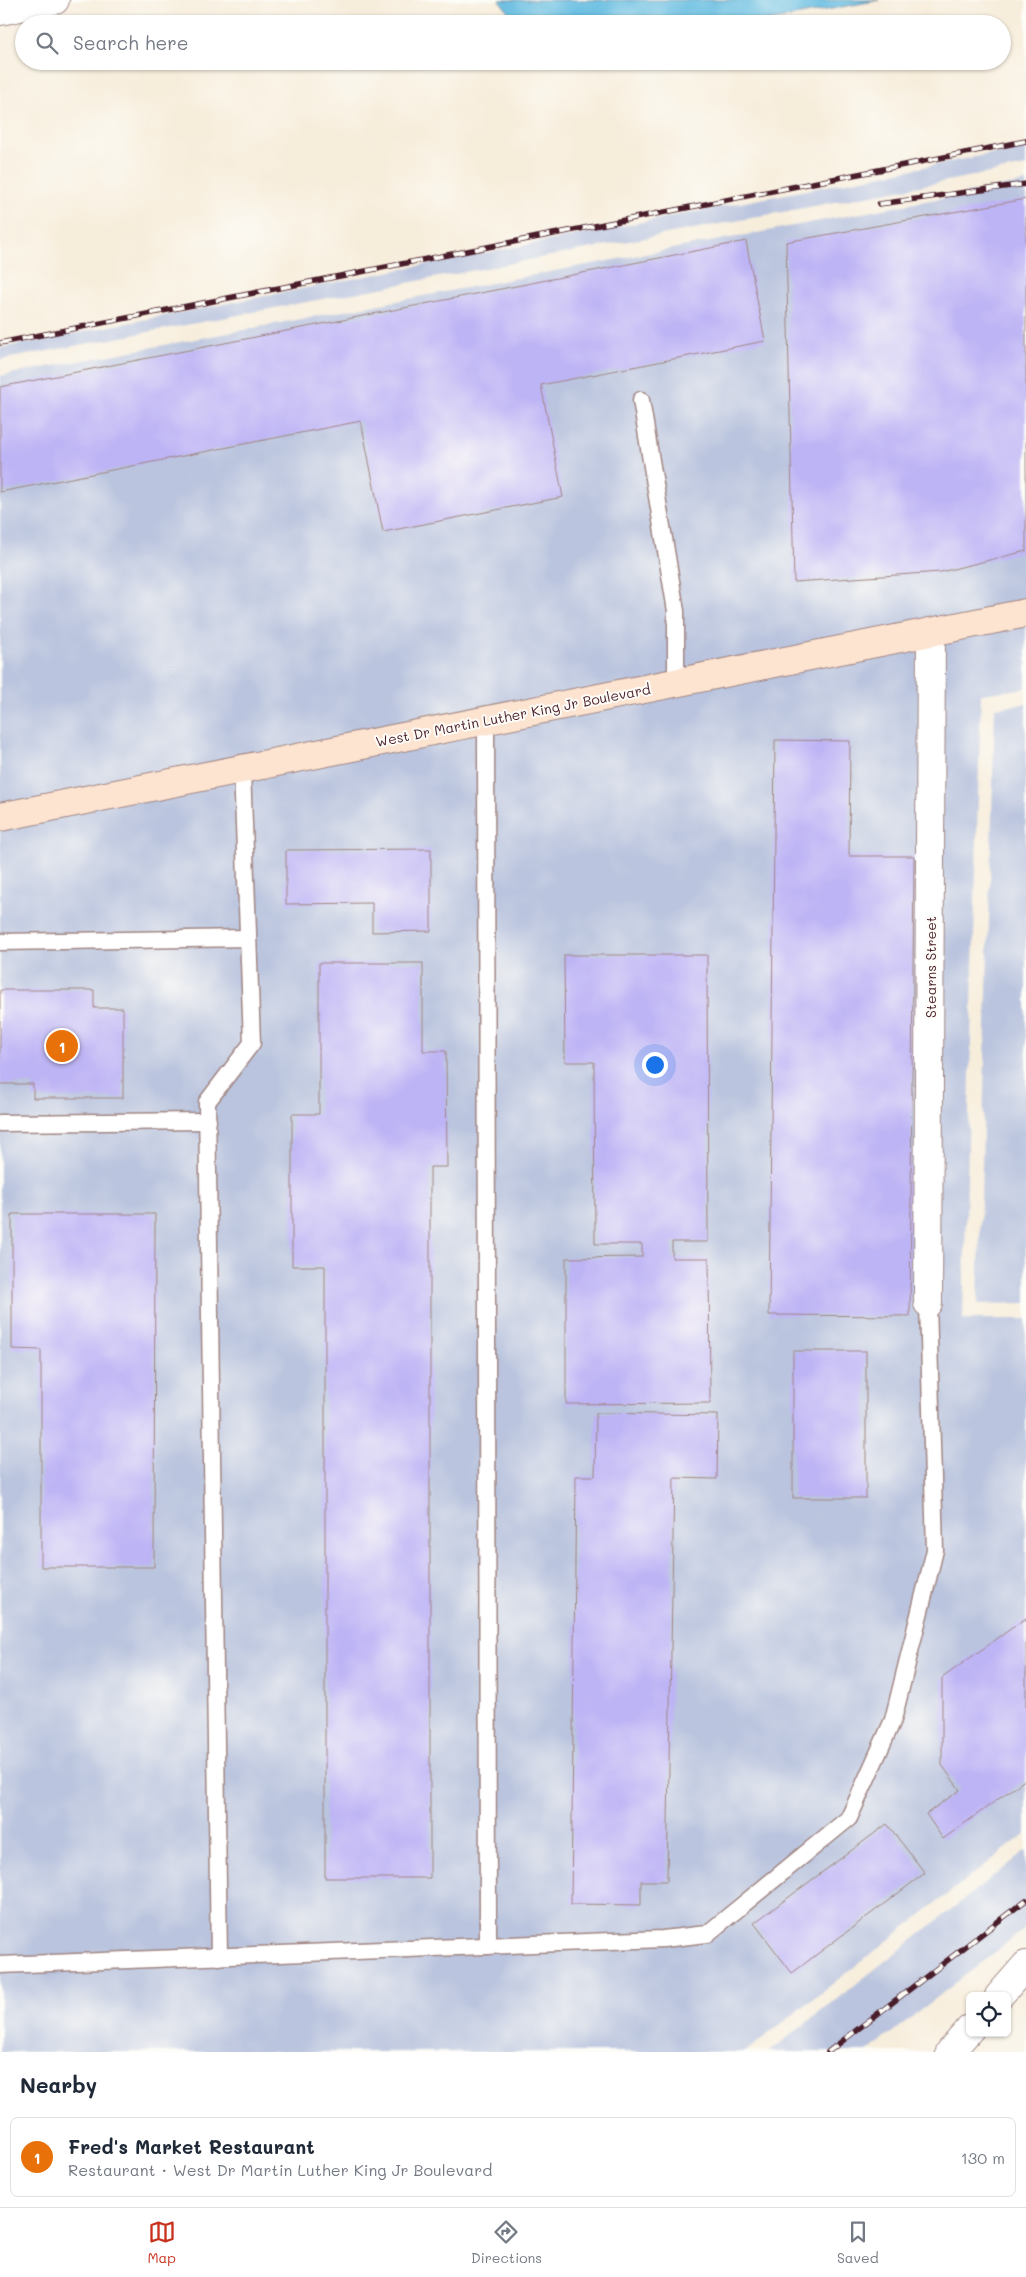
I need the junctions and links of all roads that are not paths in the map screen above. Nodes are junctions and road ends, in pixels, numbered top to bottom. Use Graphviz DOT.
graph roads {
  1 [pos="54,0"];
  2 [pos="0,11"];
  3 [pos="641,400"];
  4 [pos="1026,613"];
  5 [pos="931,632"];
  6 [pos="676,683"];
  7 [pos="486,720"];
  8 [pos="242,769"];
  9 [pos="0,817"];
  10 [pos="248,938"];
  11 [pos="0,942"];
  12 [pos="208,1121"];
  13 [pos="0,1124"];
  14 [pos="928,1303"];
  15 [pos="488,1946"];
  16 [pos="219,1957"];
  17 [pos="1026,1964"];
  18 [pos="0,1965"];
  19 [pos="1002,1992"];
  20 [pos="966,2034"];
  21 [pos="950,2052"];
  1 -- 2 [label="street"];
  3 -- 6 [label="lane"];
  4 -- 5 [label="street, West Dr Martin Luther King Jr Boulevard"];
  5 -- 6 [label="street, West Dr Martin Luther King Jr Boulevard"];
  5 -- 14 [label="street, Stearns Street"];
  6 -- 7 [label="street, West Dr Martin Luther King Jr Boulevard"];
  7 -- 8 [label="street, West Dr Martin Luther King Jr Boulevard"];
  7 -- 15 [label="lane"];
  8 -- 9 [label="street, West Dr Martin Luther King Jr Boulevard"];
  8 -- 10 [label="lane"];
  10 -- 11 [label="lane"];
  10 -- 12 [label="lane"];
  12 -- 13 [label="lane"];
  12 -- 16 [label="lane"];
  14 -- 15 [label="lane"];
  15 -- 16 [label="lane"];
  16 -- 18 [label="lane"];
  17 -- 19 [label="street"];
  20 -- 21 [label="street"];
}
